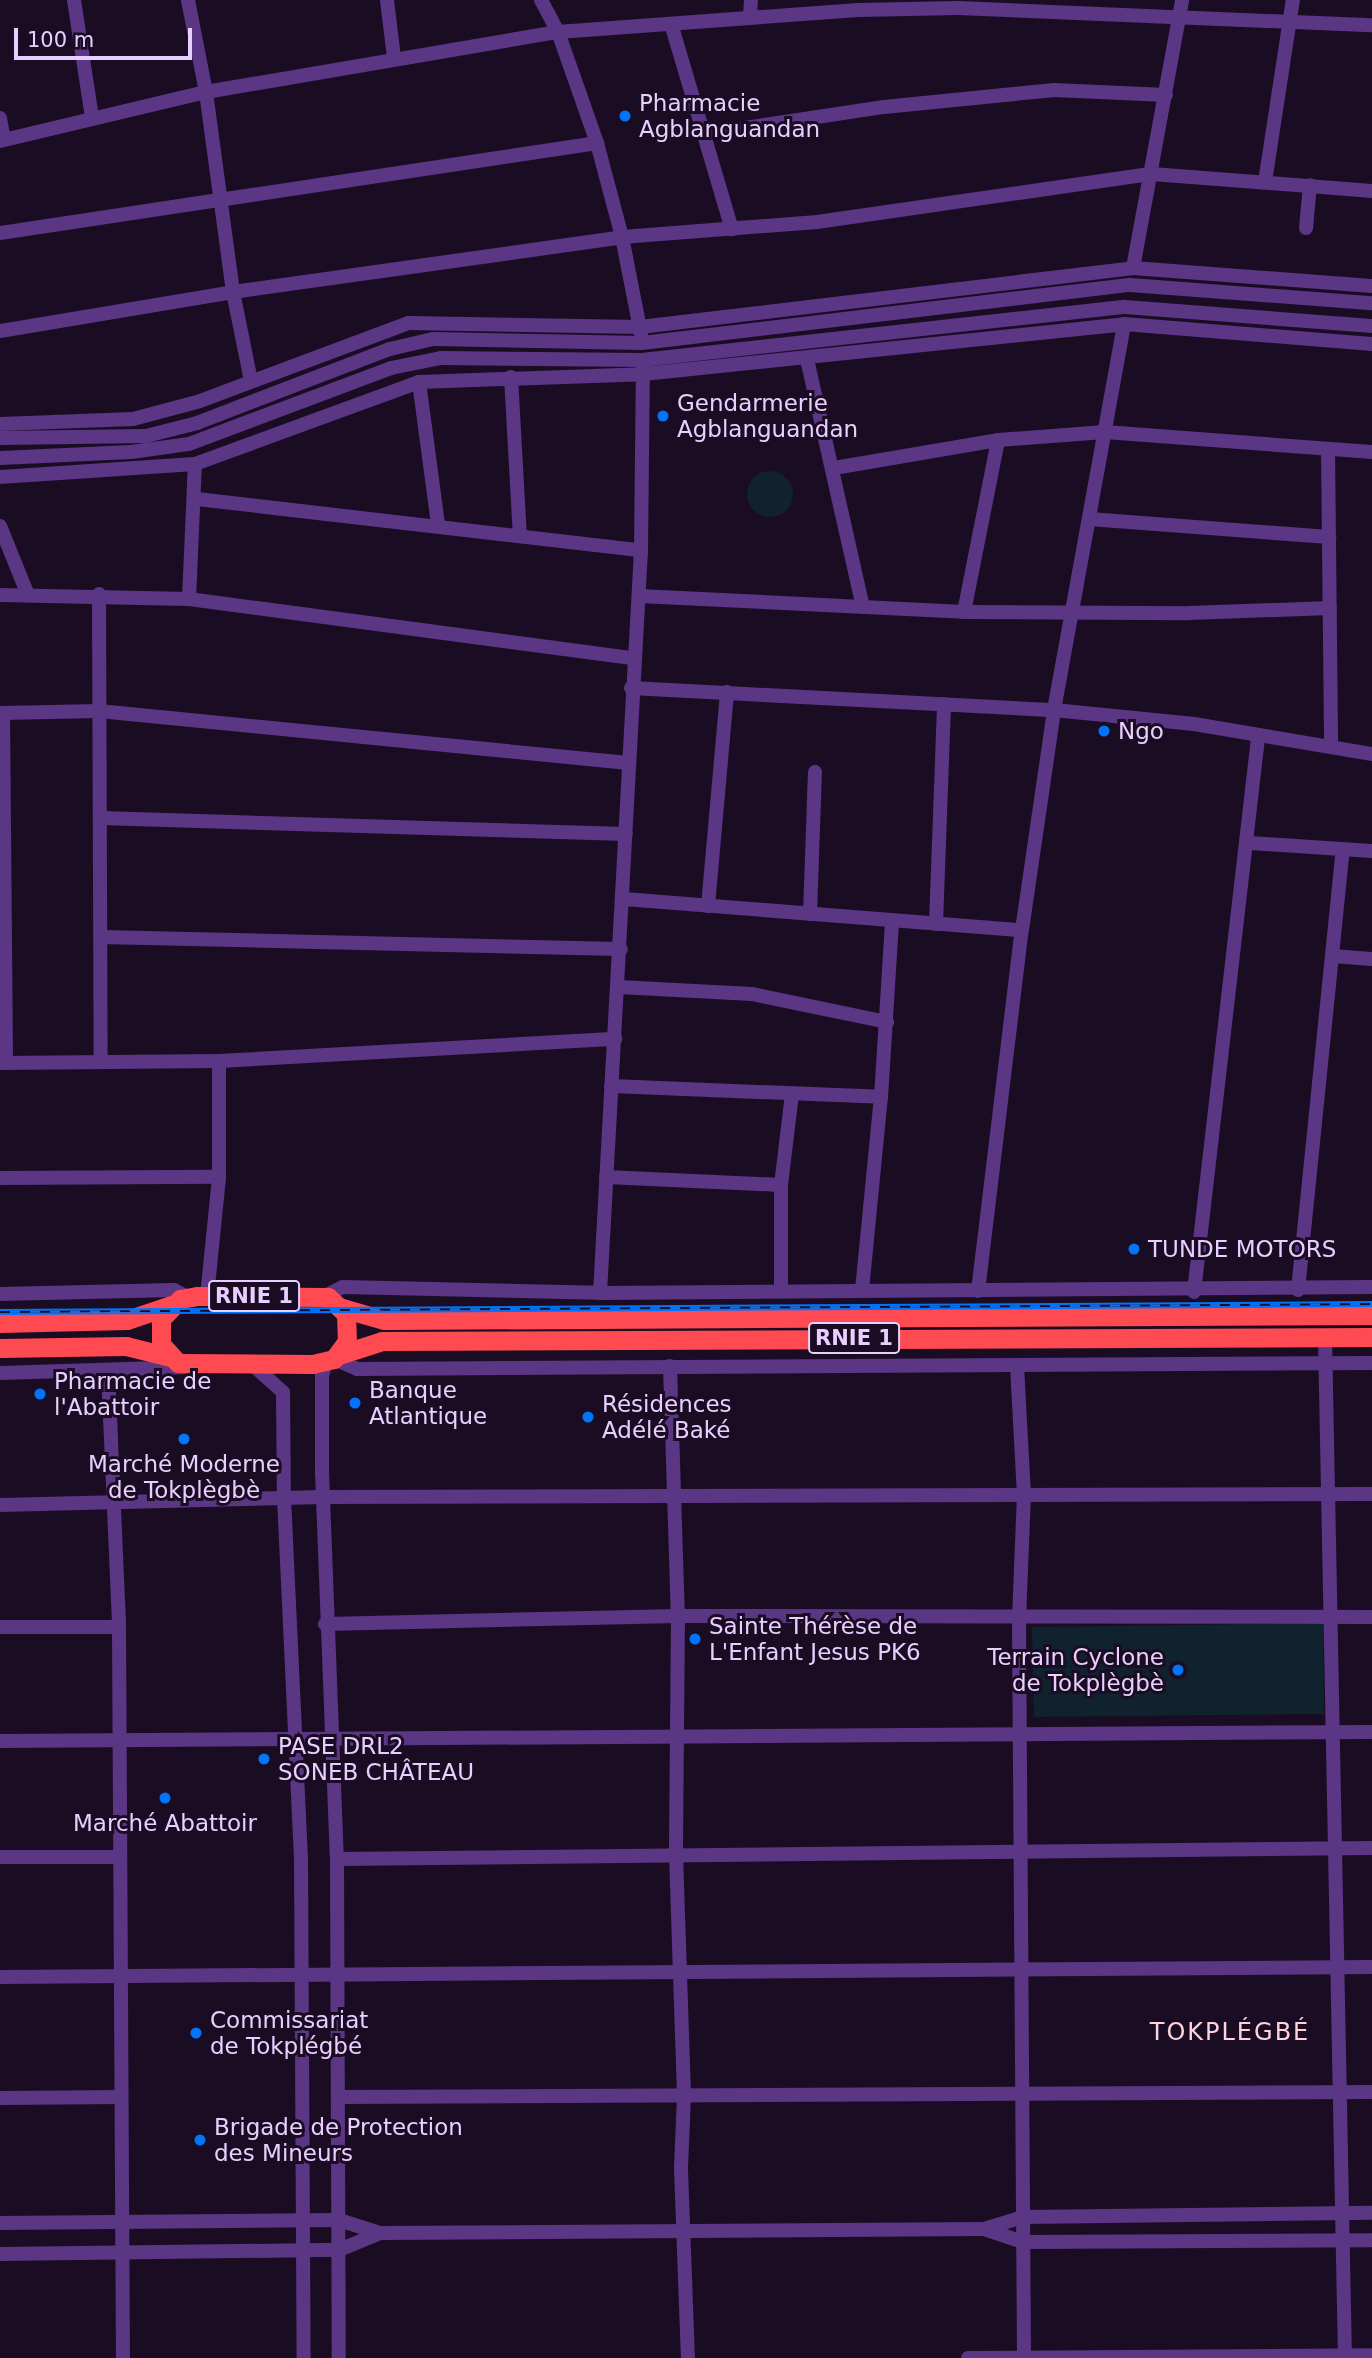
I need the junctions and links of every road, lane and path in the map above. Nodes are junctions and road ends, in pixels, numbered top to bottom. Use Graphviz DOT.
graph roads {
  1 [pos="74,0"];
  2 [pos="188,0"];
  3 [pos="387,0"];
  4 [pos="541,0"];
  5 [pos="751,0"];
  6 [pos="1182,0"];
  7 [pos="1293,0"];
  8 [pos="750,18"];
  9 [pos="1180,18"];
  10 [pos="1289,23"];
  11 [pos="1372,25"];
  12 [pos="672,27"];
  13 [pos="558,32"];
  14 [pos="394,58"];
  15 [pos="206,92"];
  16 [pos="1166,95"];
  17 [pos="0,118"];
  18 [pos="92,118"];
  19 [pos="705,134"];
  20 [pos="2,140"];
  21 [pos="597,143"];
  22 [pos="1152,174"];
  23 [pos="1265,182"];
  24 [pos="1310,185"];
  25 [pos="1372,191"];
  26 [pos="219,200"];
  27 [pos="1306,228"];
  28 [pos="732,229"];
  29 [pos="0,233"];
  30 [pos="622,237"];
  31 [pos="1133,268"];
  32 [pos="1244,274"];
  33 [pos="1372,286"];
  34 [pos="233,292"];
  35 [pos="1243,293"];
  36 [pos="1372,303"];
  37 [pos="1124,324"];
  38 [pos="1372,326"];
  39 [pos="640,327"];
  40 [pos="0,331"];
  41 [pos="642,343"];
  42 [pos="1372,344"];
  43 [pos="807,359"];
  44 [pos="643,367"];
  45 [pos="511,377"];
  46 [pos="251,381"];
  47 [pos="419,382"];
  48 [pos="0,424"];
  49 [pos="1105,432"];
  50 [pos="0,438"];
  51 [pos="998,440"];
  52 [pos="1328,449"];
  53 [pos="1372,452"];
  54 [pos="0,458"];
  55 [pos="195,464"];
  56 [pos="834,468"];
  57 [pos="0,477"];
  58 [pos="197,499"];
  59 [pos="1089,519"];
  60 [pos="438,524"];
  61 [pos="0,526"];
  62 [pos="520,536"];
  63 [pos="1329,537"];
  64 [pos="641,550"];
  65 [pos="99,594"];
  66 [pos="0,595"];
  67 [pos="28,595"];
  68 [pos="639,596"];
  69 [pos="189,599"];
  70 [pos="863,607"];
  71 [pos="1330,608"];
  72 [pos="964,612"];
  73 [pos="1072,613"];
  74 [pos="632,658"];
  75 [pos="631,688"];
  76 [pos="727,692"];
  77 [pos="944,704"];
  78 [pos="1054,710"];
  79 [pos="99,711"];
  80 [pos="1,713"];
  81 [pos="1258,738"];
  82 [pos="1331,747"];
  83 [pos="1372,754"];
  84 [pos="628,763"];
  85 [pos="815,772"];
  86 [pos="100,818"];
  87 [pos="2,827"];
  88 [pos="626,834"];
  89 [pos="1249,843"];
  90 [pos="1343,850"];
  91 [pos="1372,851"];
  92 [pos="624,899"];
  93 [pos="708,906"];
  94 [pos="810,914"];
  95 [pos="892,921"];
  96 [pos="936,924"];
  97 [pos="1022,930"];
  98 [pos="101,937"];
  99 [pos="621,949"];
  100 [pos="1332,956"];
  101 [pos="1372,960"];
  102 [pos="619,987"];
  103 [pos="887,1022"];
  104 [pos="615,1039"];
  105 [pos="219,1061"];
  106 [pos="101,1062"];
  107 [pos="3,1063"];
  108 [pos="611,1086"];
  109 [pos="793,1094"];
  110 [pos="881,1097"];
  111 [pos="219,1177"];
  112 [pos="606,1177"];
  113 [pos="0,1178"];
  114 [pos="781,1185"];
  115 [pos="1372,1287"];
  116 [pos="1325,1289"];
  117 [pos="782,1290"];
  118 [pos="862,1290"];
  119 [pos="1298,1290"];
  120 [pos="978,1291"];
  121 [pos="1194,1292"];
  122 [pos="600,1293"];
  123 [pos="0,1294"];
  124 [pos="207,1296"];
  125 [pos="323,1297"];
  126 [pos="179,1300"];
  127 [pos="342,1308"];
  128 [pos="1326,1315"];
  129 [pos="1372,1315"];
  130 [pos="0,1323"];
  131 [pos="1372,1337"];
  132 [pos="1325,1338"];
  133 [pos="0,1348"];
  134 [pos="170,1357"];
  135 [pos="333,1359"];
  136 [pos="1325,1363"];
  137 [pos="1372,1363"];
  138 [pos="197,1365"];
  139 [pos="254,1366"];
  140 [pos="670,1366"];
  141 [pos="1017,1366"];
  142 [pos="108,1371"];
  143 [pos="0,1373"];
  144 [pos="1024,1494"];
  145 [pos="1372,1494"];
  146 [pos="1328,1495"];
  147 [pos="323,1497"];
  148 [pos="675,1497"];
  149 [pos="284,1498"];
  150 [pos="113,1504"];
  151 [pos="0,1505"];
  152 [pos="678,1616"];
  153 [pos="1330,1617"];
  154 [pos="1372,1617"];
  155 [pos="1018,1619"];
  156 [pos="325,1624"];
  157 [pos="0,1627"];
  158 [pos="119,1627"];
  159 [pos="1333,1732"];
  160 [pos="1372,1732"];
  161 [pos="1019,1735"];
  162 [pos="676,1737"];
  163 [pos="331,1739"];
  164 [pos="295,1740"];
  165 [pos="0,1741"];
  166 [pos="119,1741"];
  167 [pos="1372,1848"];
  168 [pos="1335,1849"];
  169 [pos="1020,1852"];
  170 [pos="676,1854"];
  171 [pos="0,1857"];
  172 [pos="120,1857"];
  173 [pos="337,1859"];
  174 [pos="1337,1967"];
  175 [pos="1372,1967"];
  176 [pos="1021,1969"];
  177 [pos="681,1971"];
  178 [pos="338,1974"];
  179 [pos="302,1975"];
  180 [pos="121,1976"];
  181 [pos="0,1977"];
  182 [pos="1339,2092"];
  183 [pos="1372,2092"];
  184 [pos="1022,2094"];
  185 [pos="684,2096"];
  186 [pos="121,2097"];
  187 [pos="338,2097"];
  188 [pos="0,2098"];
  189 [pos="1342,2213"];
  190 [pos="1372,2213"];
  191 [pos="1023,2217"];
  192 [pos="303,2220"];
  193 [pos="339,2220"];
  194 [pos="122,2222"];
  195 [pos="0,2223"];
  196 [pos="984,2229"];
  197 [pos="683,2230"];
  198 [pos="380,2233"];
  199 [pos="1343,2240"];
  200 [pos="1372,2240"];
  201 [pos="1023,2242"];
  202 [pos="339,2250"];
  203 [pos="303,2252"];
  204 [pos="122,2253"];
  205 [pos="0,2254"];
  206 [pos="1372,2355"];
  207 [pos="1345,2356"];
  208 [pos="123,2358"];
  209 [pos="304,2358"];
  210 [pos="339,2358"];
  211 [pos="688,2358"];
  212 [pos="968,2358"];
  213 [pos="1024,2358"];
  1 -- 18 [label="street"];
  2 -- 15 [label="street"];
  3 -- 14 [label="street"];
  4 -- 13 [label="street"];
  5 -- 8 [label="street"];
  6 -- 9 [label="street"];
  7 -- 10 [label="street"];
  8 -- 9 [label="street"];
  8 -- 12 [label="street"];
  9 -- 10 [label="street"];
  9 -- 16 [label="street"];
  10 -- 11 [label="street"];
  10 -- 23 [label="street"];
  12 -- 13 [label="street"];
  12 -- 19 [label="street"];
  13 -- 14 [label="street"];
  13 -- 21 [label="street"];
  14 -- 15 [label="street"];
  15 -- 18 [label="street"];
  15 -- 26 [label="street"];
  16 -- 19 [label="street"];
  16 -- 22 [label="street"];
  17 -- 20 [label="street"];
  18 -- 20 [label="street"];
  19 -- 28 [label="street"];
  21 -- 26 [label="street"];
  21 -- 30 [label="street"];
  22 -- 23 [label="street"];
  22 -- 28 [label="street"];
  22 -- 31 [label="street"];
  23 -- 24 [label="street"];
  24 -- 25 [label="street"];
  24 -- 27 [label="street"];
  26 -- 29 [label="street"];
  26 -- 34 [label="street"];
  28 -- 30 [label="street"];
  30 -- 34 [label="street"];
  30 -- 39 [label="street"];
  31 -- 32 [label="street"];
  31 -- 39 [label="street"];
  32 -- 33 [label="street"];
  32 -- 35 [label="street"];
  34 -- 40 [label="street"];
  34 -- 46 [label="street"];
  35 -- 36 [label="street"];
  35 -- 41 [label="street"];
  37 -- 42 [label="street"];
  37 -- 43 [label="street"];
  37 -- 49 [label="street"];
  38 -- 44 [label="street"];
  39 -- 41 [label="street"];
  39 -- 46 [label="street"];
  41 -- 44 [label="street"];
  41 -- 50 [label="street"];
  43 -- 44 [label="street"];
  43 -- 56 [label="street"];
  44 -- 45 [label="street"];
  44 -- 54 [label="street"];
  44 -- 64 [label="street"];
  45 -- 47 [label="street"];
  45 -- 62 [label="street"];
  46 -- 48 [label="street"];
  47 -- 55 [label="street"];
  47 -- 60 [label="street"];
  49 -- 51 [label="street"];
  49 -- 52 [label="street"];
  49 -- 59 [label="street"];
  51 -- 56 [label="street"];
  51 -- 72 [label="street"];
  52 -- 53 [label="street"];
  52 -- 63 [label="street"];
  55 -- 57 [label="street"];
  55 -- 58 [label="street"];
  56 -- 70 [label="street"];
  58 -- 60 [label="street"];
  58 -- 69 [label="street"];
  59 -- 63 [label="street"];
  59 -- 73 [label="street"];
  60 -- 62 [label="street"];
  61 -- 67 [label="street"];
  62 -- 64 [label="street"];
  63 -- 71 [label="street"];
  64 -- 68 [label="street"];
  65 -- 67 [label="street"];
  65 -- 69 [label="street"];
  65 -- 79 [label="street"];
  66 -- 67 [label="street"];
  68 -- 70 [label="street"];
  68 -- 74 [label="street"];
  69 -- 74 [label="street"];
  70 -- 72 [label="street"];
  71 -- 73 [label="street"];
  71 -- 82 [label="street"];
  72 -- 73 [label="street"];
  73 -- 78 [label="street"];
  74 -- 75 [label="street"];
  75 -- 76 [label="street"];
  75 -- 84 [label="street"];
  76 -- 77 [label="street"];
  76 -- 93 [label="street"];
  77 -- 78 [label="street"];
  77 -- 96 [label="street"];
  78 -- 81 [label="street"];
  78 -- 97 [label="street"];
  79 -- 80 [label="street"];
  79 -- 84 [label="street"];
  79 -- 86 [label="street"];
  80 -- 87 [label="street"];
  81 -- 82 [label="street"];
  81 -- 89 [label="street"];
  82 -- 83 [label="street"];
  84 -- 88 [label="street"];
  85 -- 94 [label="street"];
  86 -- 88 [label="street"];
  86 -- 98 [label="street"];
  87 -- 107 [label="street"];
  88 -- 92 [label="street"];
  89 -- 90 [label="street"];
  89 -- 121 [label="street"];
  90 -- 91 [label="street"];
  90 -- 100 [label="street"];
  92 -- 93 [label="street"];
  92 -- 99 [label="street"];
  93 -- 94 [label="street"];
  94 -- 95 [label="street"];
  95 -- 96 [label="street"];
  95 -- 103 [label="street"];
  96 -- 97 [label="street"];
  97 -- 120 [label="street"];
  98 -- 99 [label="street"];
  98 -- 106 [label="street"];
  99 -- 102 [label="street"];
  100 -- 101 [label="street"];
  100 -- 119 [label="street"];
  102 -- 103 [label="street"];
  102 -- 104 [label="street"];
  103 -- 110 [label="street"];
  104 -- 105 [label="street"];
  104 -- 108 [label="street"];
  105 -- 106 [label="street"];
  105 -- 111 [label="street"];
  106 -- 107 [label="street"];
  108 -- 109 [label="street"];
  108 -- 112 [label="street"];
  109 -- 110 [label="street"];
  109 -- 114 [label="street"];
  110 -- 118 [label="street"];
  111 -- 113 [label="street"];
  111 -- 124 [label="street"];
  112 -- 114 [label="street"];
  112 -- 122 [label="street"];
  114 -- 117 [label="street"];
  115 -- 116 [label="street"];
  116 -- 119 [label="street"];
  116 -- 128 [label="street"];
  117 -- 118 [label="street"];
  117 -- 122 [label="street"];
  118 -- 120 [label="street"];
  119 -- 121 [label="street"];
  120 -- 121 [label="street"];
  122 -- 125 [label="street"];
  123 -- 126 [label="street"];
  124 -- 125 [label="highway, RNIE 1"];
  124 -- 126 [label="highway, RNIE 1"];
  125 -- 127 [label="highway, RNIE 1"];
  126 -- 130 [label="highway, RNIE 1"];
  126 -- 134 [label="highway"];
  127 -- 128 [label="highway, RNIE 1"];
  127 -- 135 [label="highway"];
  128 -- 129 [label="highway, RNIE 1"];
  131 -- 132 [label="highway, RNIE 1"];
  132 -- 135 [label="highway, RNIE 1"];
  132 -- 136 [label="street"];
  133 -- 134 [label="highway, RNIE 1"];
  134 -- 138 [label="highway, RNIE 1"];
  135 -- 139 [label="highway, RNIE 1"];
  135 -- 140 [label="street"];
  135 -- 147 [label="street"];
  136 -- 137 [label="street"];
  136 -- 141 [label="street"];
  136 -- 146 [label="street"];
  138 -- 139 [label="highway, RNIE 1"];
  138 -- 142 [label="street"];
  139 -- 149 [label="street"];
  140 -- 141 [label="street"];
  140 -- 148 [label="street"];
  141 -- 144 [label="street"];
  142 -- 143 [label="street"];
  142 -- 150 [label="street"];
  144 -- 146 [label="street"];
  144 -- 148 [label="street"];
  144 -- 155 [label="street"];
  145 -- 146 [label="street"];
  146 -- 153 [label="street"];
  147 -- 148 [label="street"];
  147 -- 149 [label="street"];
  147 -- 156 [label="street"];
  148 -- 152 [label="street"];
  149 -- 150 [label="street"];
  149 -- 164 [label="street"];
  150 -- 151 [label="street"];
  150 -- 158 [label="street"];
  152 -- 155 [label="street"];
  152 -- 156 [label="street"];
  152 -- 162 [label="street"];
  153 -- 154 [label="street"];
  153 -- 155 [label="street"];
  153 -- 159 [label="street"];
  155 -- 161 [label="street"];
  156 -- 163 [label="street"];
  157 -- 158 [label="street"];
  158 -- 166 [label="street"];
  159 -- 160 [label="street"];
  159 -- 161 [label="street"];
  159 -- 168 [label="street"];
  161 -- 162 [label="street"];
  161 -- 169 [label="street"];
  162 -- 163 [label="street"];
  162 -- 170 [label="street"];
  163 -- 164 [label="street"];
  163 -- 173 [label="street"];
  164 -- 166 [label="street"];
  164 -- 179 [label="street"];
  165 -- 166 [label="street"];
  166 -- 172 [label="street"];
  167 -- 168 [label="street"];
  168 -- 169 [label="street"];
  168 -- 174 [label="street"];
  169 -- 170 [label="street"];
  169 -- 176 [label="street"];
  170 -- 173 [label="street"];
  170 -- 177 [label="street"];
  171 -- 172 [label="street"];
  172 -- 180 [label="street"];
  173 -- 178 [label="street"];
  174 -- 175 [label="street"];
  174 -- 176 [label="street"];
  174 -- 182 [label="street"];
  176 -- 177 [label="street"];
  176 -- 184 [label="street"];
  177 -- 178 [label="street"];
  177 -- 185 [label="street"];
  178 -- 179 [label="street"];
  178 -- 187 [label="street"];
  179 -- 180 [label="street"];
  179 -- 192 [label="street"];
  180 -- 181 [label="street"];
  180 -- 186 [label="street"];
  182 -- 183 [label="street"];
  182 -- 184 [label="street"];
  182 -- 189 [label="street"];
  184 -- 185 [label="street"];
  184 -- 191 [label="street"];
  185 -- 187 [label="street"];
  185 -- 197 [label="street"];
  186 -- 188 [label="street"];
  186 -- 194 [label="street"];
  187 -- 193 [label="street"];
  189 -- 190 [label="street"];
  189 -- 191 [label="street"];
  189 -- 199 [label="street"];
  191 -- 196 [label="street"];
  191 -- 201 [label="street"];
  192 -- 193 [label="street"];
  192 -- 194 [label="street"];
  192 -- 203 [label="street"];
  193 -- 198 [label="street"];
  193 -- 202 [label="street"];
  194 -- 195 [label="street"];
  194 -- 204 [label="street"];
  196 -- 197 [label="street"];
  196 -- 201 [label="street"];
  197 -- 198 [label="street"];
  197 -- 211 [label="street"];
  198 -- 202 [label="street"];
  199 -- 200 [label="street"];
  199 -- 201 [label="street"];
  199 -- 207 [label="street"];
  201 -- 213 [label="street"];
  202 -- 203 [label="street"];
  202 -- 210 [label="street"];
  203 -- 204 [label="street"];
  203 -- 209 [label="street"];
  204 -- 205 [label="street"];
  204 -- 208 [label="street"];
  206 -- 207 [label="street"];
  207 -- 213 [label="street"];
  212 -- 213 [label="street"];
}
